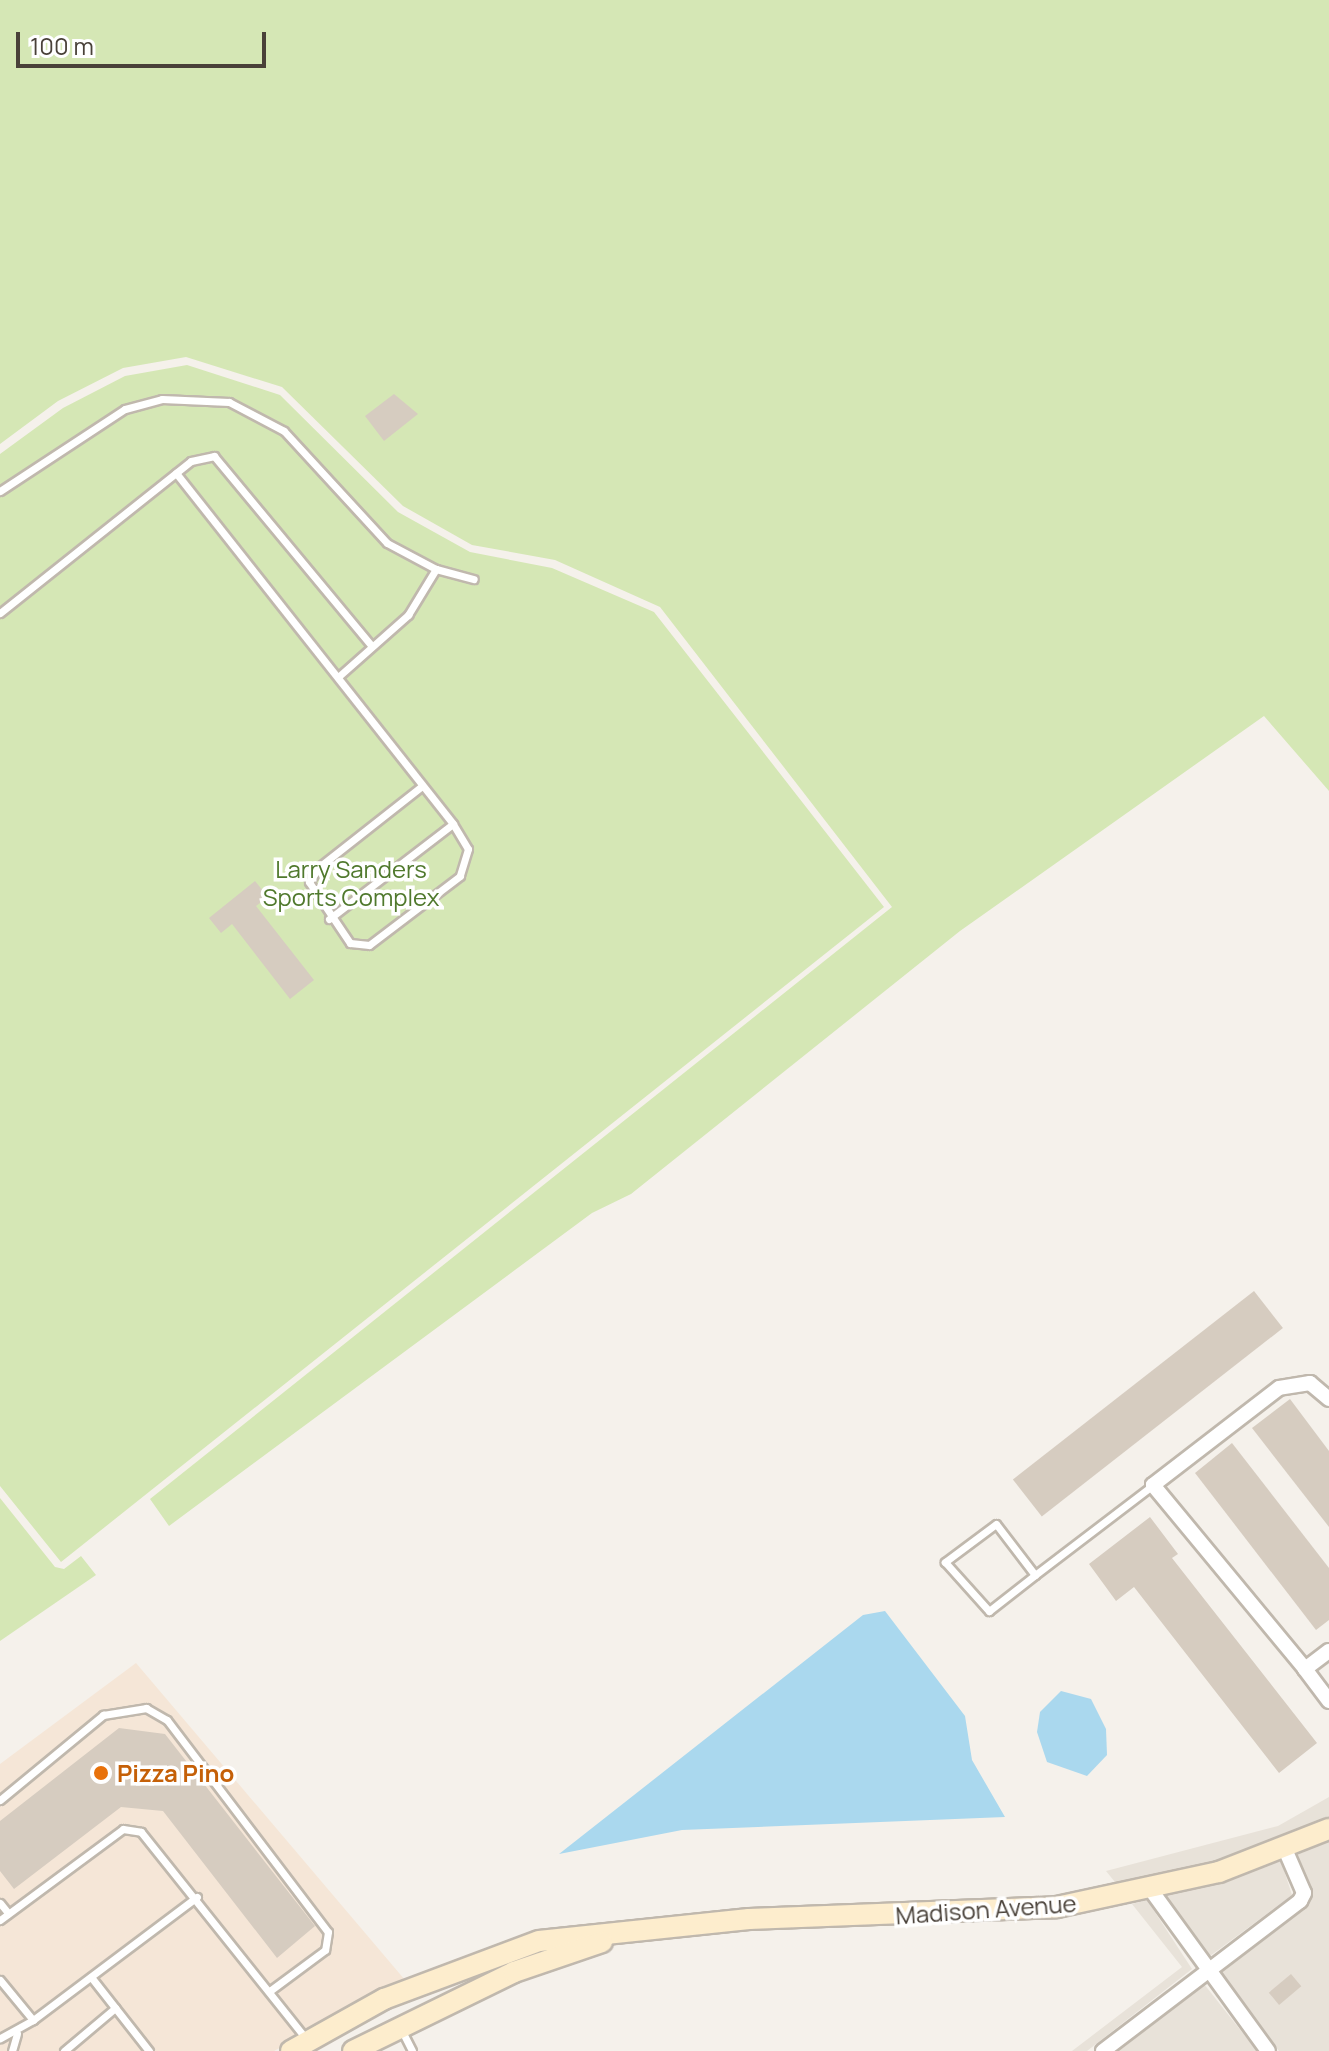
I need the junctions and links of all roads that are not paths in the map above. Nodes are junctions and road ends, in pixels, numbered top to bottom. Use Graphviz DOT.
graph roads {
  1 [pos="176,473"];
  2 [pos="0,491"];
  3 [pos="436,569"];
  4 [pos="474,579"];
  5 [pos="1,609"];
  6 [pos="370,644"];
  7 [pos="338,677"];
  8 [pos="422,786"];
  9 [pos="453,824"];
  10 [pos="329,919"];
  11 [pos="1329,1399"];
  12 [pos="1153,1485"];
  13 [pos="1035,1575"];
  14 [pos="1329,1651"];
  15 [pos="1305,1669"];
  16 [pos="1329,1701"];
  17 [pos="0,1800"];
  18 [pos="1329,1829"];
  19 [pos="1285,1849"];
  20 [pos="1151,1890"];
  21 [pos="197,1897"];
  22 [pos="0,1903"];
  23 [pos="8,1913"];
  24 [pos="0,1920"];
  25 [pos="631,1932"];
  26 [pos="1205,1971"];
  27 [pos="91,1977"];
  28 [pos="0,1980"];
  29 [pos="271,1990"];
  30 [pos="115,2008"];
  31 [pos="33,2020"];
  32 [pos="400,2027"];
  33 [pos="17,2034"];
  34 [pos="0,2038"];
  35 [pos="299,2046"];
  36 [pos="12,2051"];
  37 [pos="64,2051"];
  38 [pos="149,2051"];
  39 [pos="353,2051"];
  40 [pos="412,2051"];
  41 [pos="1103,2051"];
  42 [pos="1268,2051"];
  1 -- 5 [label="lane"];
  1 -- 6 [label="lane"];
  1 -- 7 [label="lane"];
  2 -- 3 [label="lane"];
  3 -- 4 [label="lane"];
  3 -- 6 [label="lane"];
  6 -- 7 [label="lane"];
  7 -- 8 [label="lane"];
  8 -- 9 [label="lane"];
  8 -- 10 [label="lane"];
  9 -- 10 [label="lane"];
  9 -- 10 [label="lane"];
  11 -- 12 [label="street"];
  12 -- 13 [label="lane"];
  12 -- 15 [label="street"];
  13 -- 13 [label="lane"];
  14 -- 15 [label="street"];
  15 -- 16 [label="street"];
  17 -- 29 [label="lane"];
  18 -- 19 [label="main road, Madison Avenue"];
  19 -- 20 [label="main road, Madison Avenue"];
  19 -- 26 [label="street"];
  20 -- 25 [label="main road, Madison Avenue"];
  20 -- 26 [label="street"];
  21 -- 23 [label="lane"];
  21 -- 27 [label="lane"];
  21 -- 29 [label="lane"];
  22 -- 23 [label="lane"];
  23 -- 24 [label="lane"];
  25 -- 32 [label="main road, Madison Avenue"];
  25 -- 35 [label="main road, Madison Avenue"];
  26 -- 41 [label="street"];
  26 -- 42 [label="street"];
  27 -- 30 [label="lane"];
  27 -- 31 [label="lane"];
  28 -- 31 [label="lane"];
  29 -- 35 [label="lane"];
  30 -- 37 [label="lane"];
  30 -- 38 [label="lane"];
  31 -- 33 [label="lane"];
  32 -- 39 [label="main road, Madison Avenue"];
  32 -- 40 [label="lane"];
  33 -- 34 [label="lane"];
  33 -- 36 [label="lane"];
}
